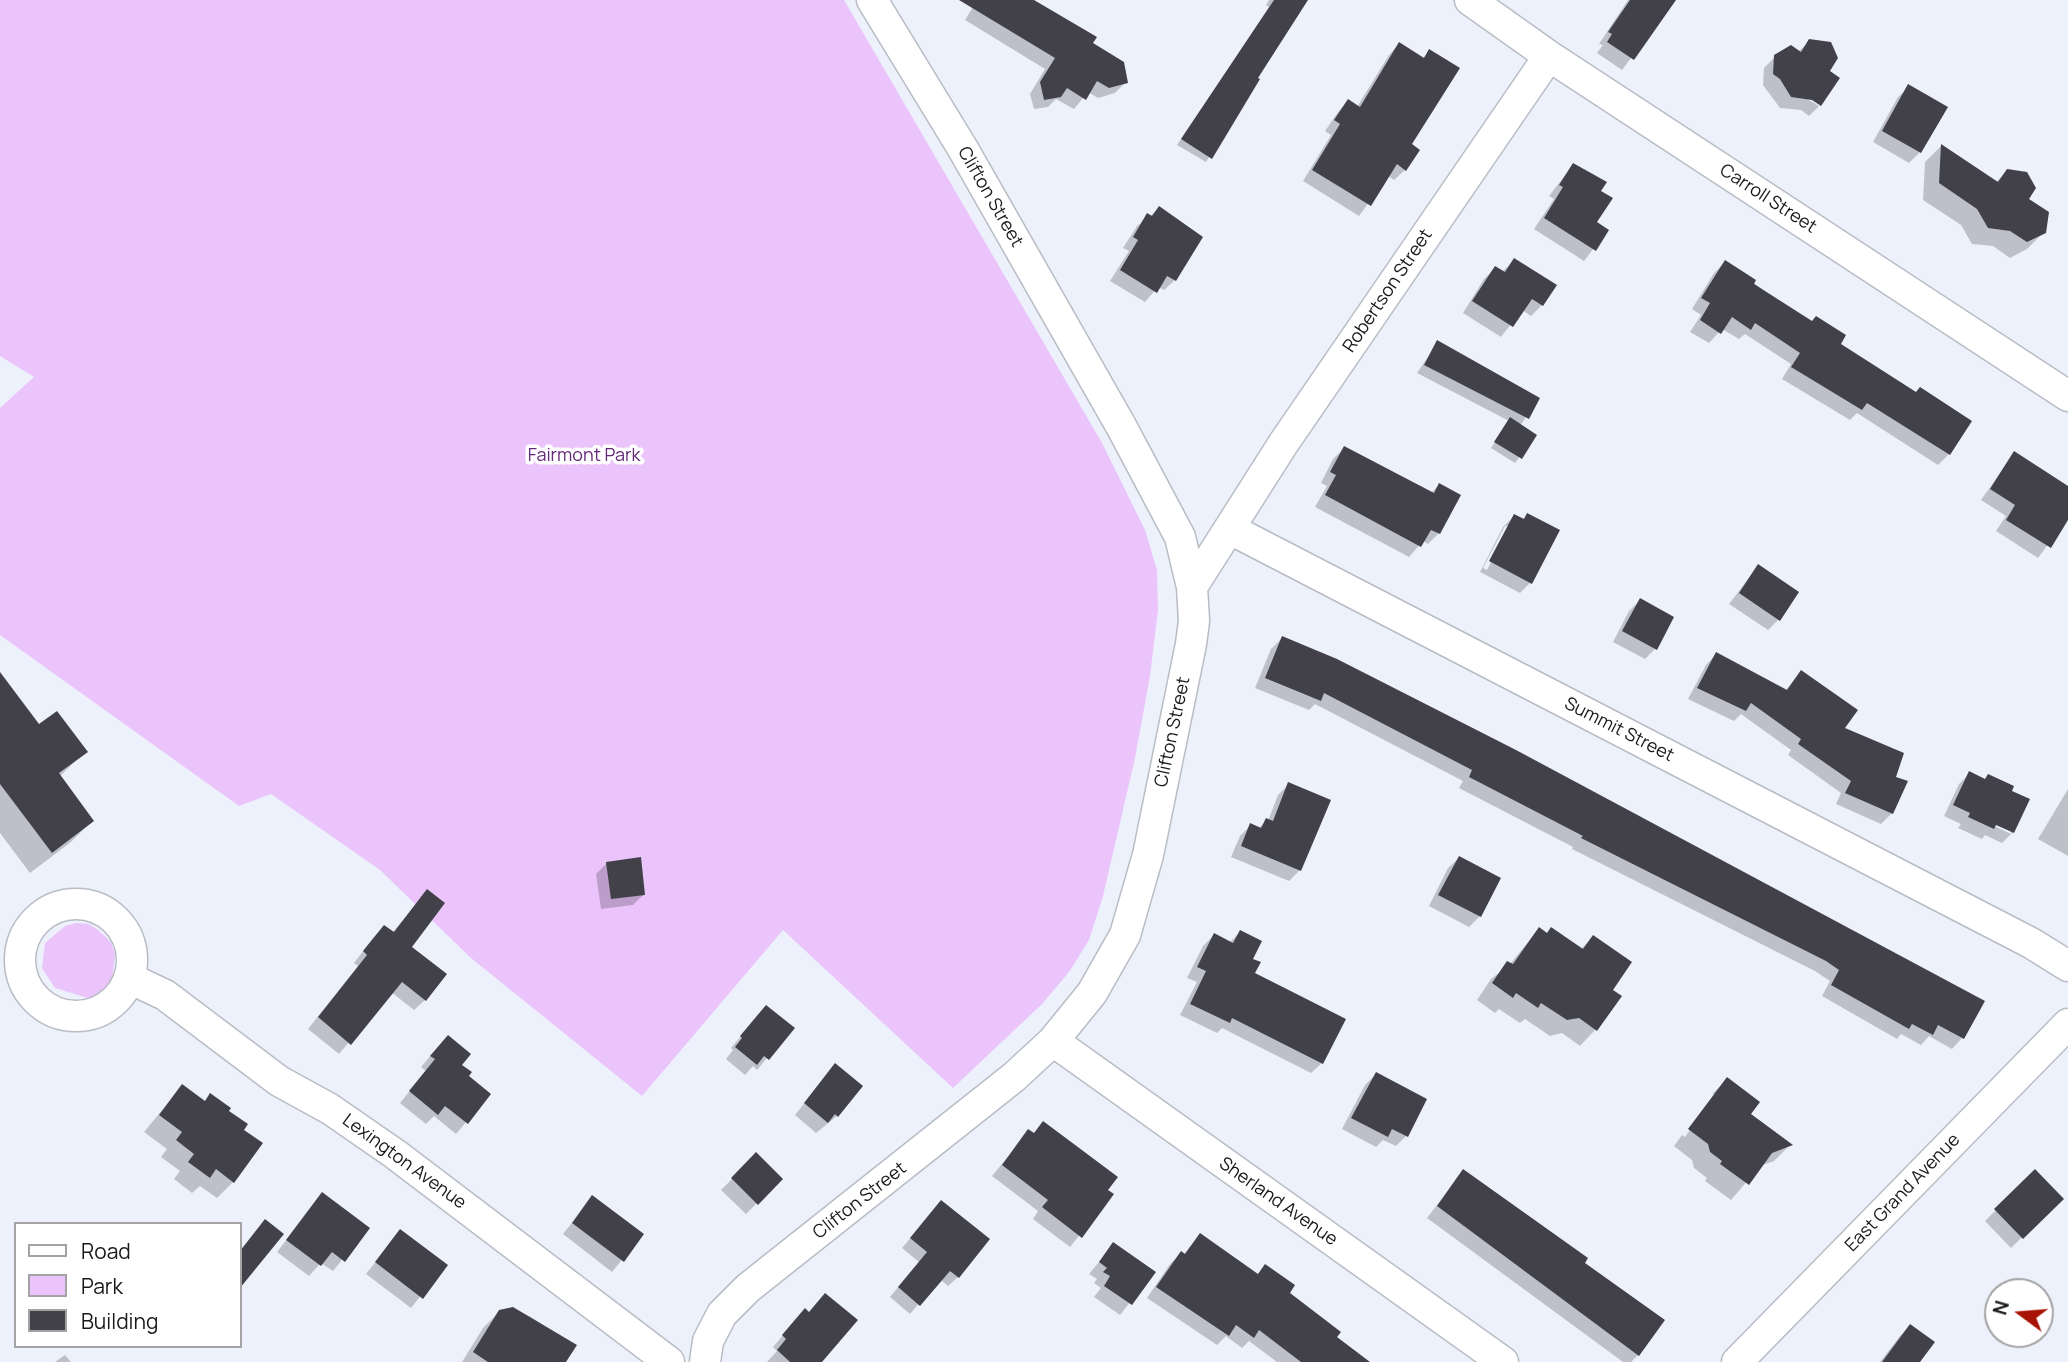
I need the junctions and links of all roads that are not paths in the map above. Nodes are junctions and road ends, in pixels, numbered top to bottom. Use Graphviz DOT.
graph roads {
  1 [pos="872,0"];
  2 [pos="1470,0"];
  3 [pos="1549,56"];
  4 [pos="2068,396"];
  5 [pos="1230,529"];
  6 [pos="1192,587"];
  7 [pos="2068,966"];
  8 [pos="129,978"];
  9 [pos="2068,1024"];
  10 [pos="1054,1041"];
  11 [pos="668,1362"];
  12 [pos="705,1362"];
  13 [pos="1503,1362"];
  14 [pos="1737,1362"];
  1 -- 6 [label="street, Clifton Street"];
  2 -- 3 [label="street, Carroll Street"];
  3 -- 4 [label="street, Carroll Street"];
  3 -- 5 [label="street, Robertson Street"];
  5 -- 6 [label="street"];
  5 -- 7 [label="street, Summit Street"];
  6 -- 10 [label="street, Clifton Street"];
  8 -- 11 [label="street, Lexington Avenue"];
  9 -- 14 [label="street, East Grand Avenue"];
  10 -- 12 [label="street, Clifton Street"];
  10 -- 13 [label="street, Sherland Avenue"];
}
